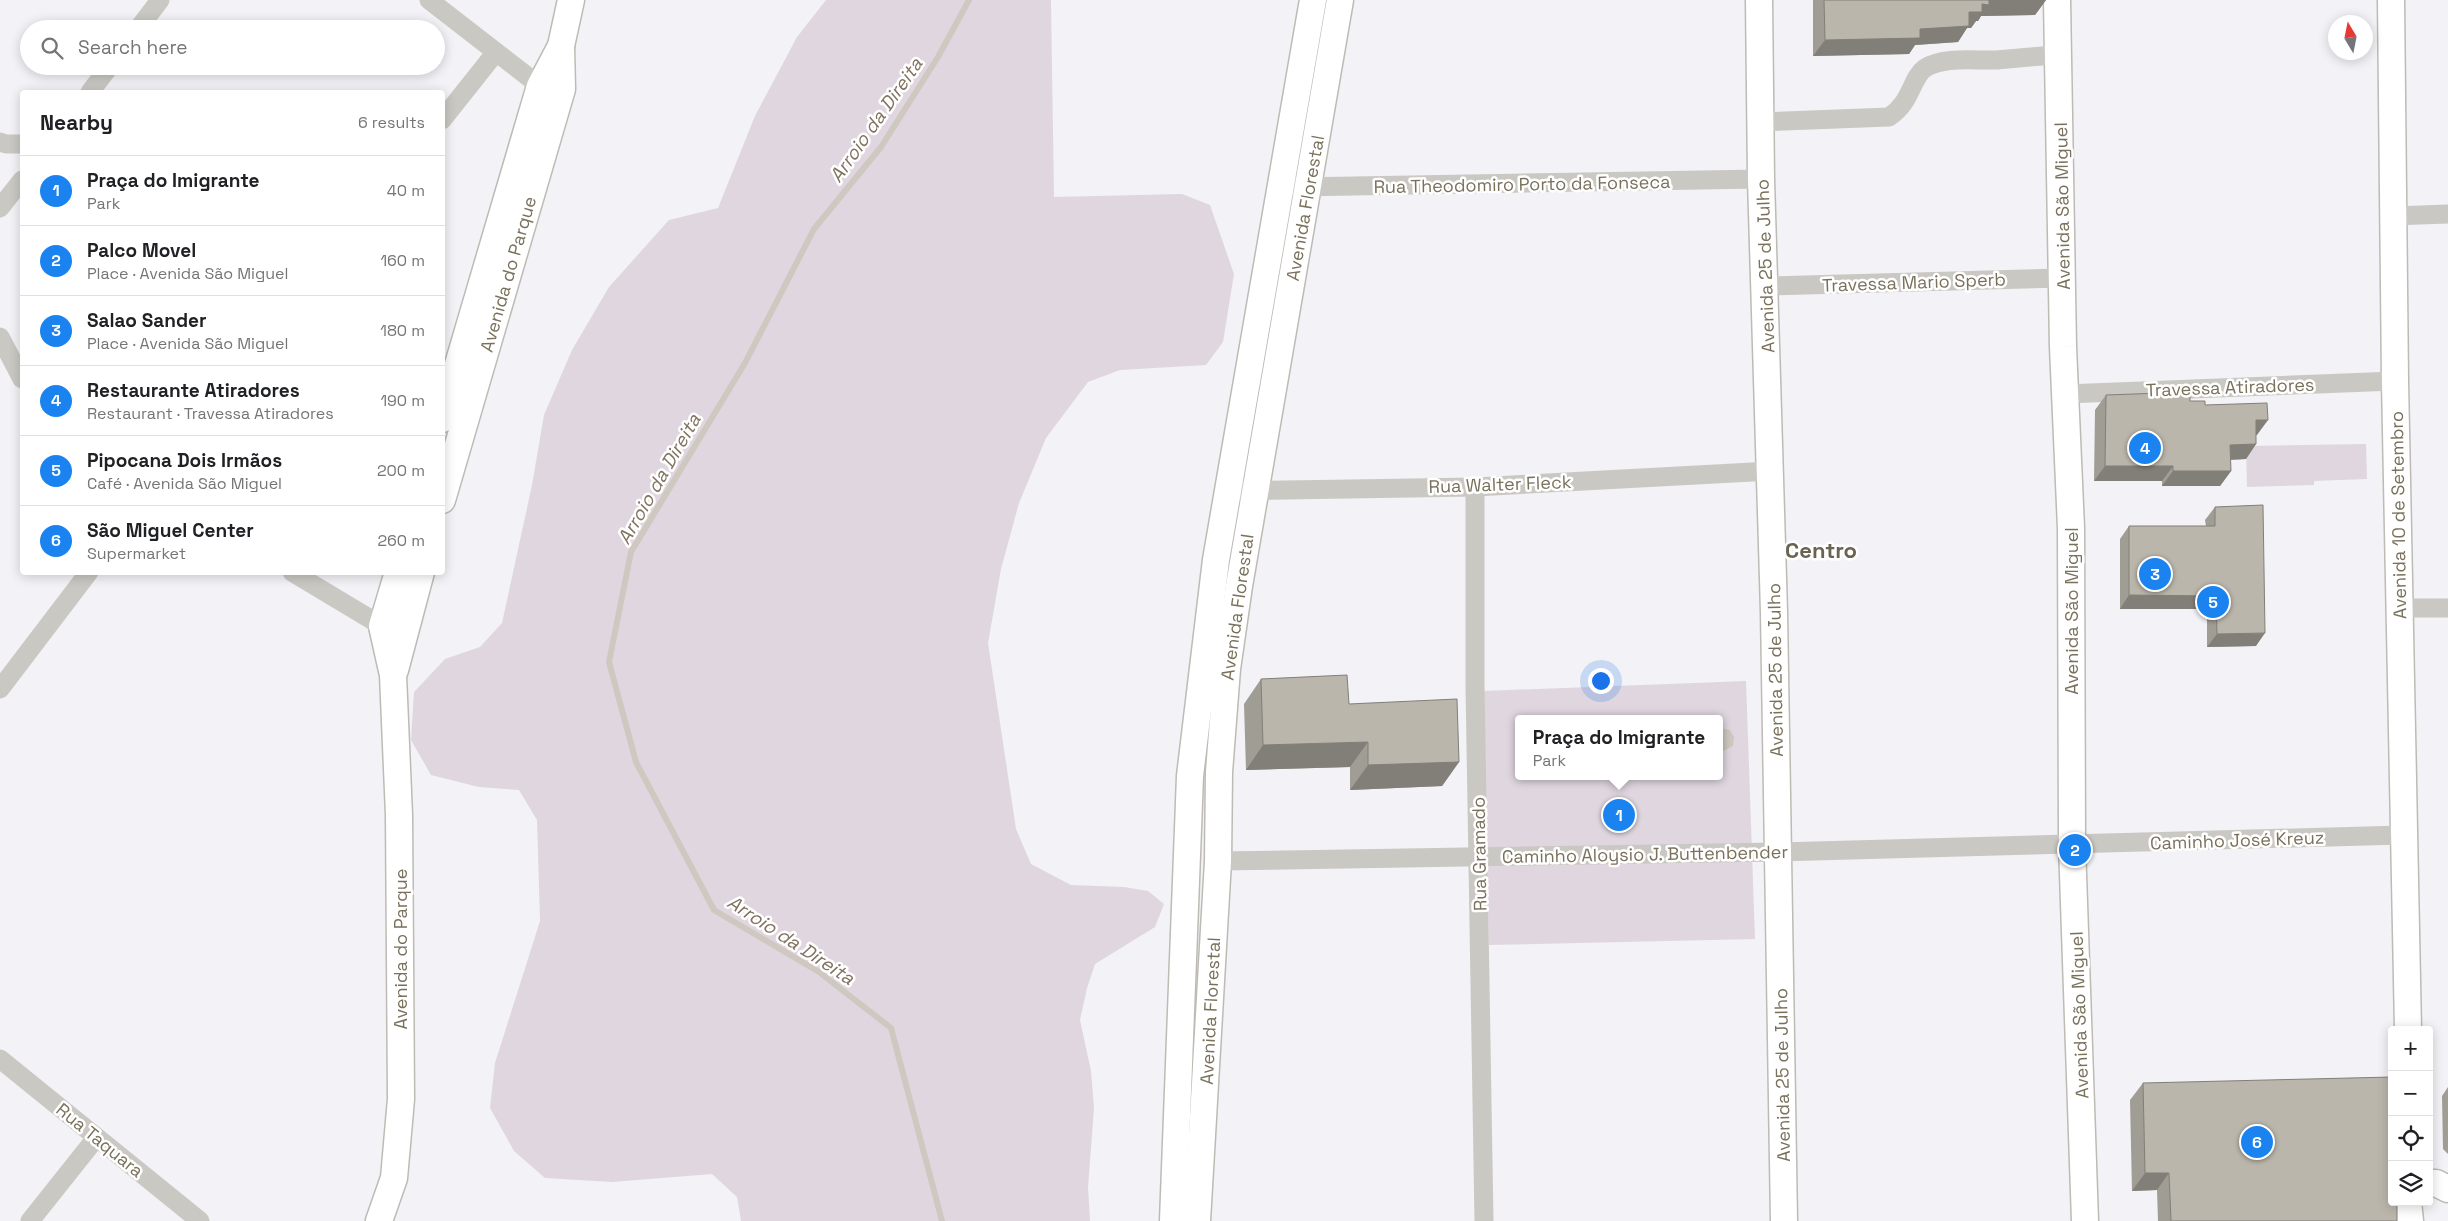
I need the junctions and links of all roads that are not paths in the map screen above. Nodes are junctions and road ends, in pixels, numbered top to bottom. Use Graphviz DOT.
graph roads {
  1 [pos="160,0"];
  2 [pos="429,0"];
  3 [pos="571,0"];
  4 [pos="1313,0"];
  5 [pos="1340,0"];
  6 [pos="1759,0"];
  7 [pos="2057,0"];
  8 [pos="2391,0"];
  9 [pos="145,20"];
  10 [pos="560,46"];
  11 [pos="496,52"];
  12 [pos="2059,55"];
  13 [pos="103,75"];
  14 [pos="540,86"];
  15 [pos="92,90"];
  16 [pos="445,116"];
  17 [pos="1761,122"];
  18 [pos="0,142"];
  19 [pos="20,144"];
  20 [pos="1761,179"];
  21 [pos="20,183"];
  22 [pos="1282,186"];
  23 [pos="1308,188"];
  24 [pos="0,208"];
  25 [pos="2448,214"];
  26 [pos="2393,216"];
  27 [pos="2063,278"];
  28 [pos="1765,286"];
  29 [pos="0,337"];
  30 [pos="20,375"];
  31 [pos="2395,381"];
  32 [pos="2065,394"];
  33 [pos="445,409"];
  34 [pos="1771,471"];
  35 [pos="1475,486"];
  36 [pos="445,490"];
  37 [pos="1228,490"];
  38 [pos="1255,490"];
  39 [pos="87,575"];
  40 [pos="297,575"];
  41 [pos="397,575"];
  42 [pos="421,575"];
  43 [pos="2400,608"];
  44 [pos="2448,608"];
  45 [pos="382,626"];
  46 [pos="393,675"];
  47 [pos="0,689"];
  48 [pos="2402,835"];
  49 [pos="2072,846"];
  50 [pos="1778,852"];
  51 [pos="1480,857"];
  52 [pos="1218,861"];
  53 [pos="2408,1026"];
  54 [pos="0,1059"];
  55 [pos="96,1138"];
  56 [pos="30,1221"];
  57 [pos="200,1221"];
  58 [pos="379,1221"];
  59 [pos="1173,1221"];
  60 [pos="1197,1221"];
  61 [pos="1484,1221"];
  62 [pos="1784,1221"];
  63 [pos="2084,1221"];
  1 -- 9 [label="street"];
  2 -- 11 [label="street"];
  3 -- 10 [label="main road, Avenida do Parque"];
  4 -- 22 [label="main road, Avenida Florestal"];
  5 -- 23 [label="main road, Avenida Florestal"];
  6 -- 17 [label="main road, Avenida 25 de Julho"];
  7 -- 12 [label="main road, Avenida São Miguel"];
  8 -- 26 [label="main road, Avenida 10 de Setembro"];
  10 -- 14 [label="main road, Avenida do Parque"];
  10 -- 36 [label="main road, Avenida do Parque"];
  11 -- 14 [label="street"];
  11 -- 16 [label="street"];
  12 -- 17 [label="street"];
  12 -- 27 [label="main road, Avenida São Miguel"];
  13 -- 15 [label="street"];
  14 -- 33 [label="main road, Avenida do Parque"];
  17 -- 20 [label="main road, Avenida 25 de Julho"];
  18 -- 19 [label="street"];
  20 -- 23 [label="street, Rua Theodomiro Porto da Fonseca"];
  20 -- 28 [label="main road, Avenida 25 de Julho"];
  21 -- 24 [label="street"];
  22 -- 23 [label="street, Rua Theodomiro Porto da Fonseca"];
  22 -- 37 [label="main road, Avenida Florestal"];
  23 -- 38 [label="main road, Avenida Florestal"];
  25 -- 26 [label="street"];
  26 -- 31 [label="main road, Avenida 10 de Setembro"];
  27 -- 28 [label="street, Travessa Mario Sperb"];
  27 -- 32 [label="main road, Avenida São Miguel"];
  28 -- 34 [label="main road, Avenida 25 de Julho"];
  29 -- 30 [label="street"];
  31 -- 32 [label="street, Travessa Atiradores"];
  31 -- 43 [label="main road, Avenida 10 de Setembro"];
  32 -- 49 [label="main road, Avenida São Miguel"];
  34 -- 35 [label="street, Rua Walter Fleck"];
  34 -- 50 [label="main road, Avenida 25 de Julho"];
  35 -- 38 [label="street, Rua Walter Fleck"];
  35 -- 51 [label="street, Rua Gramado"];
  37 -- 38 [label="street, Rua Walter Fleck"];
  37 -- 59 [label="main road, Avenida Florestal"];
  38 -- 52 [label="main road, Avenida Florestal"];
  39 -- 47 [label="street"];
  40 -- 45 [label="street"];
  41 -- 45 [label="main road, Avenida do Parque"];
  42 -- 46 [label="main road, Avenida do Parque"];
  43 -- 44 [label="street"];
  43 -- 48 [label="main road, Avenida 10 de Setembro"];
  45 -- 46 [label="main road, Avenida do Parque"];
  46 -- 58 [label="main road, Avenida do Parque"];
  48 -- 49 [label="street, Caminho José Kreuz"];
  48 -- 53 [label="main road, Avenida 10 de Setembro"];
  49 -- 50 [label="street, Caminho Aloysio J. Buttenbender"];
  49 -- 63 [label="main road, Avenida São Miguel"];
  50 -- 51 [label="street, Caminho Aloysio J. Buttenbender"];
  50 -- 62 [label="main road, Avenida 25 de Julho"];
  51 -- 52 [label="street, Caminho Aloysio J. Buttenbender"];
  51 -- 61 [label="street, Rua Gramado"];
  52 -- 60 [label="main road, Avenida Florestal"];
  54 -- 55 [label="street, Rua Taquara"];
  55 -- 56 [label="street"];
  55 -- 57 [label="street, Rua Taquara"];
}
